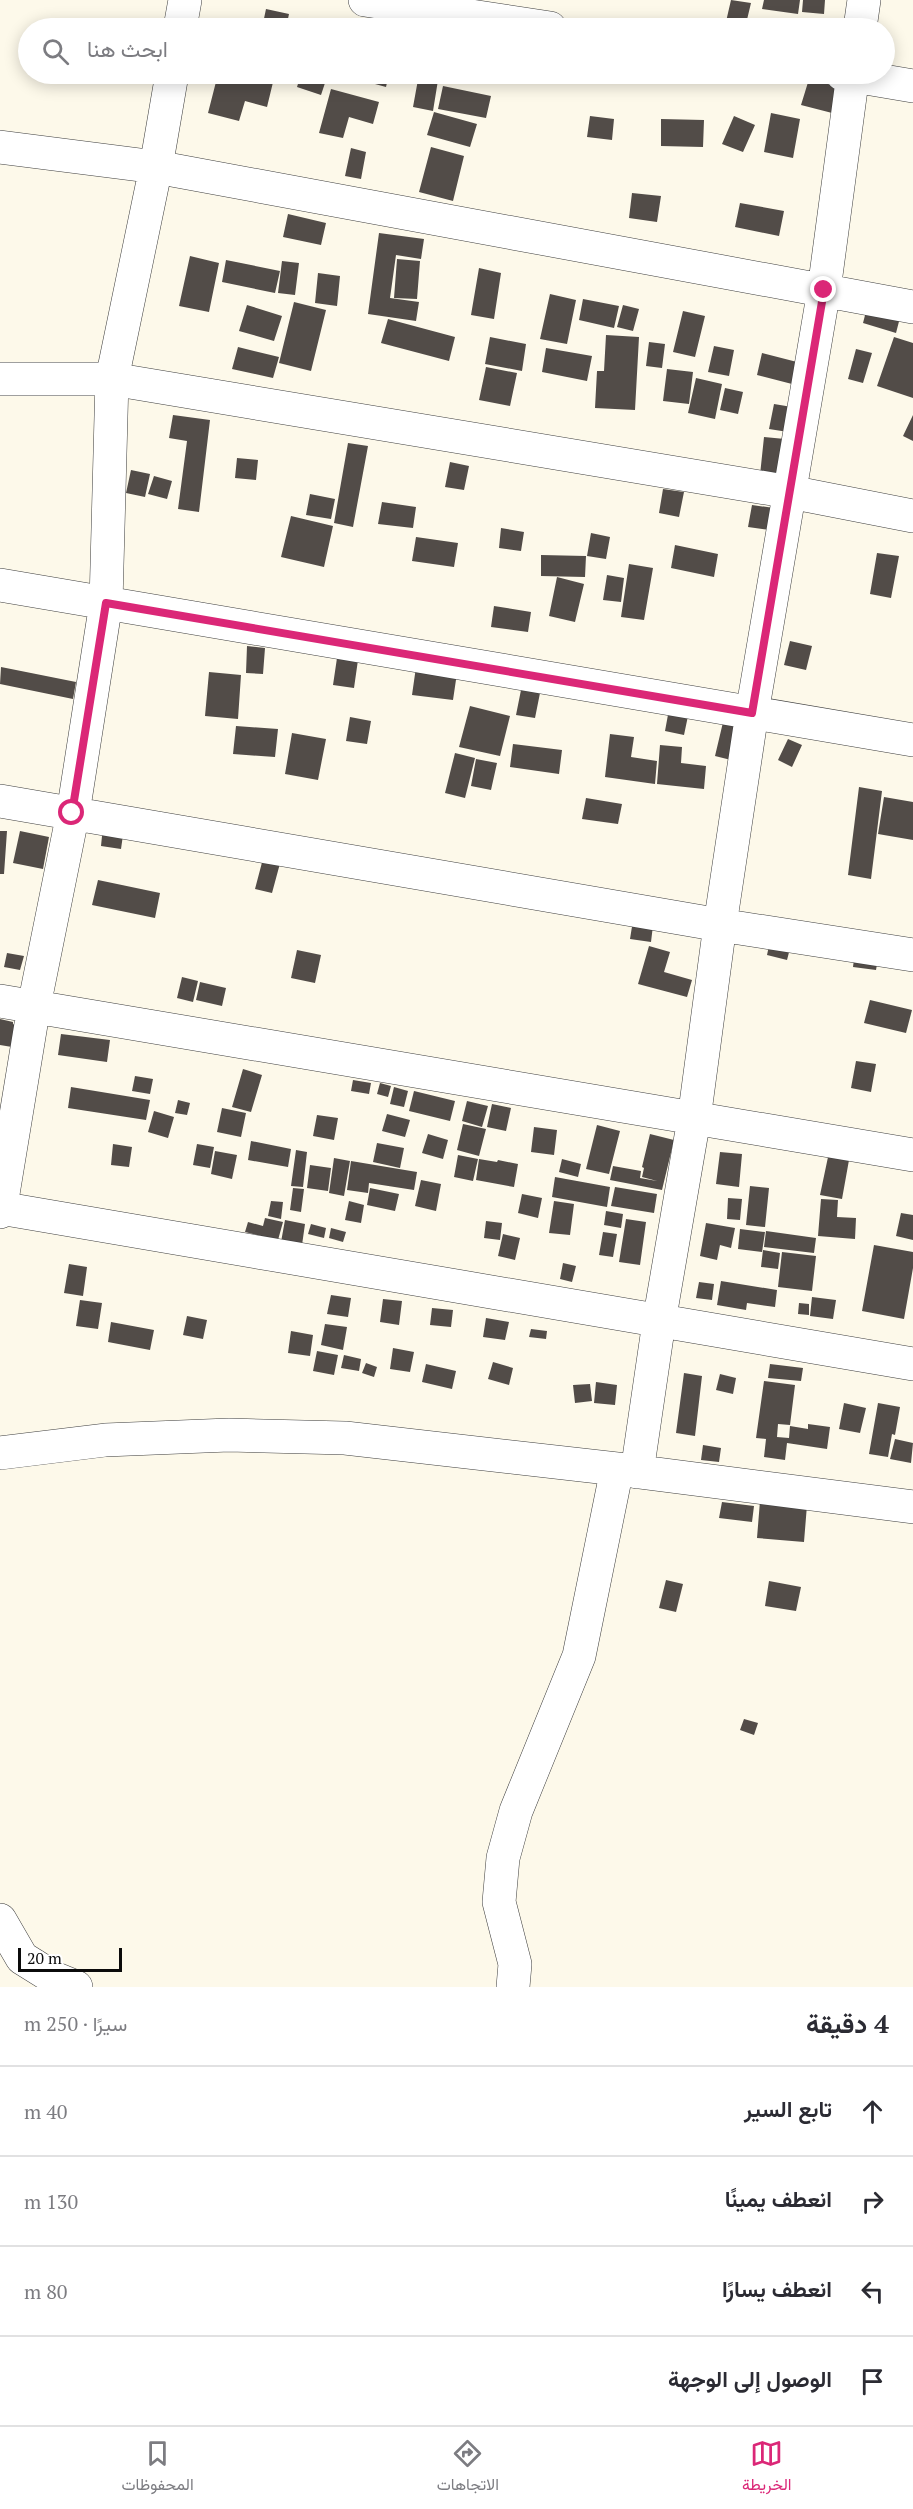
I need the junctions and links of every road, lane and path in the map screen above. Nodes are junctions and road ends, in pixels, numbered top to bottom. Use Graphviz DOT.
graph roads {
  1 [pos="185,0"];
  2 [pos="365,0"];
  3 [pos="864,0"];
  4 [pos="182,18"];
  5 [pos="484,18"];
  6 [pos="861,18"];
  7 [pos="895,83"];
  8 [pos="170,84"];
  9 [pos="849,84"];
  10 [pos="913,86"];
  11 [pos="0,147"];
  12 [pos="156,167"];
  13 [pos="824,290"];
  14 [pos="913,307"];
  15 [pos="0,379"];
  16 [pos="112,379"];
  17 [pos="790,492"];
  18 [pos="913,516"];
  19 [pos="0,585"];
  20 [pos="106,603"];
  21 [pos="752,713"];
  22 [pos="913,740"];
  23 [pos="0,801"];
  24 [pos="72,813"];
  25 [pos="720,925"];
  26 [pos="913,955"];
  27 [pos="0,1001"];
  28 [pos="34,1006"];
  29 [pos="694,1119"];
  30 [pos="913,1155"];
  31 [pos="0,1209"];
  32 [pos="659,1322"];
  33 [pos="913,1364"];
  34 [pos="0,1453"];
  35 [pos="627,1470"];
  36 [pos="913,1507"];
  37 [pos="0,1920"];
  38 [pos="76,1987"];
  39 [pos="513,1987"];
  1 -- 4 [label="street"];
  2 -- 5 [label="street"];
  3 -- 6 [label="street"];
  7 -- 10 [label="street"];
  8 -- 12 [label="street"];
  9 -- 13 [label="street"];
  11 -- 12 [label="street"];
  12 -- 13 [label="street"];
  12 -- 16 [label="street"];
  13 -- 14 [label="street"];
  13 -- 17 [label="street"];
  15 -- 16 [label="street"];
  16 -- 17 [label="street"];
  16 -- 20 [label="street"];
  17 -- 18 [label="street"];
  17 -- 21 [label="street"];
  19 -- 20 [label="street"];
  20 -- 21 [label="street"];
  20 -- 24 [label="street"];
  21 -- 22 [label="street"];
  21 -- 25 [label="street"];
  23 -- 24 [label="street"];
  24 -- 25 [label="street"];
  24 -- 28 [label="street"];
  25 -- 26 [label="street"];
  25 -- 29 [label="street"];
  27 -- 28 [label="street"];
  28 -- 29 [label="street"];
  28 -- 31 [label="street"];
  29 -- 30 [label="street"];
  29 -- 32 [label="street"];
  31 -- 32 [label="street"];
  32 -- 33 [label="street"];
  32 -- 35 [label="street"];
  34 -- 35 [label="street"];
  35 -- 36 [label="street"];
  35 -- 39 [label="street"];
  37 -- 38 [label="street"];
}
